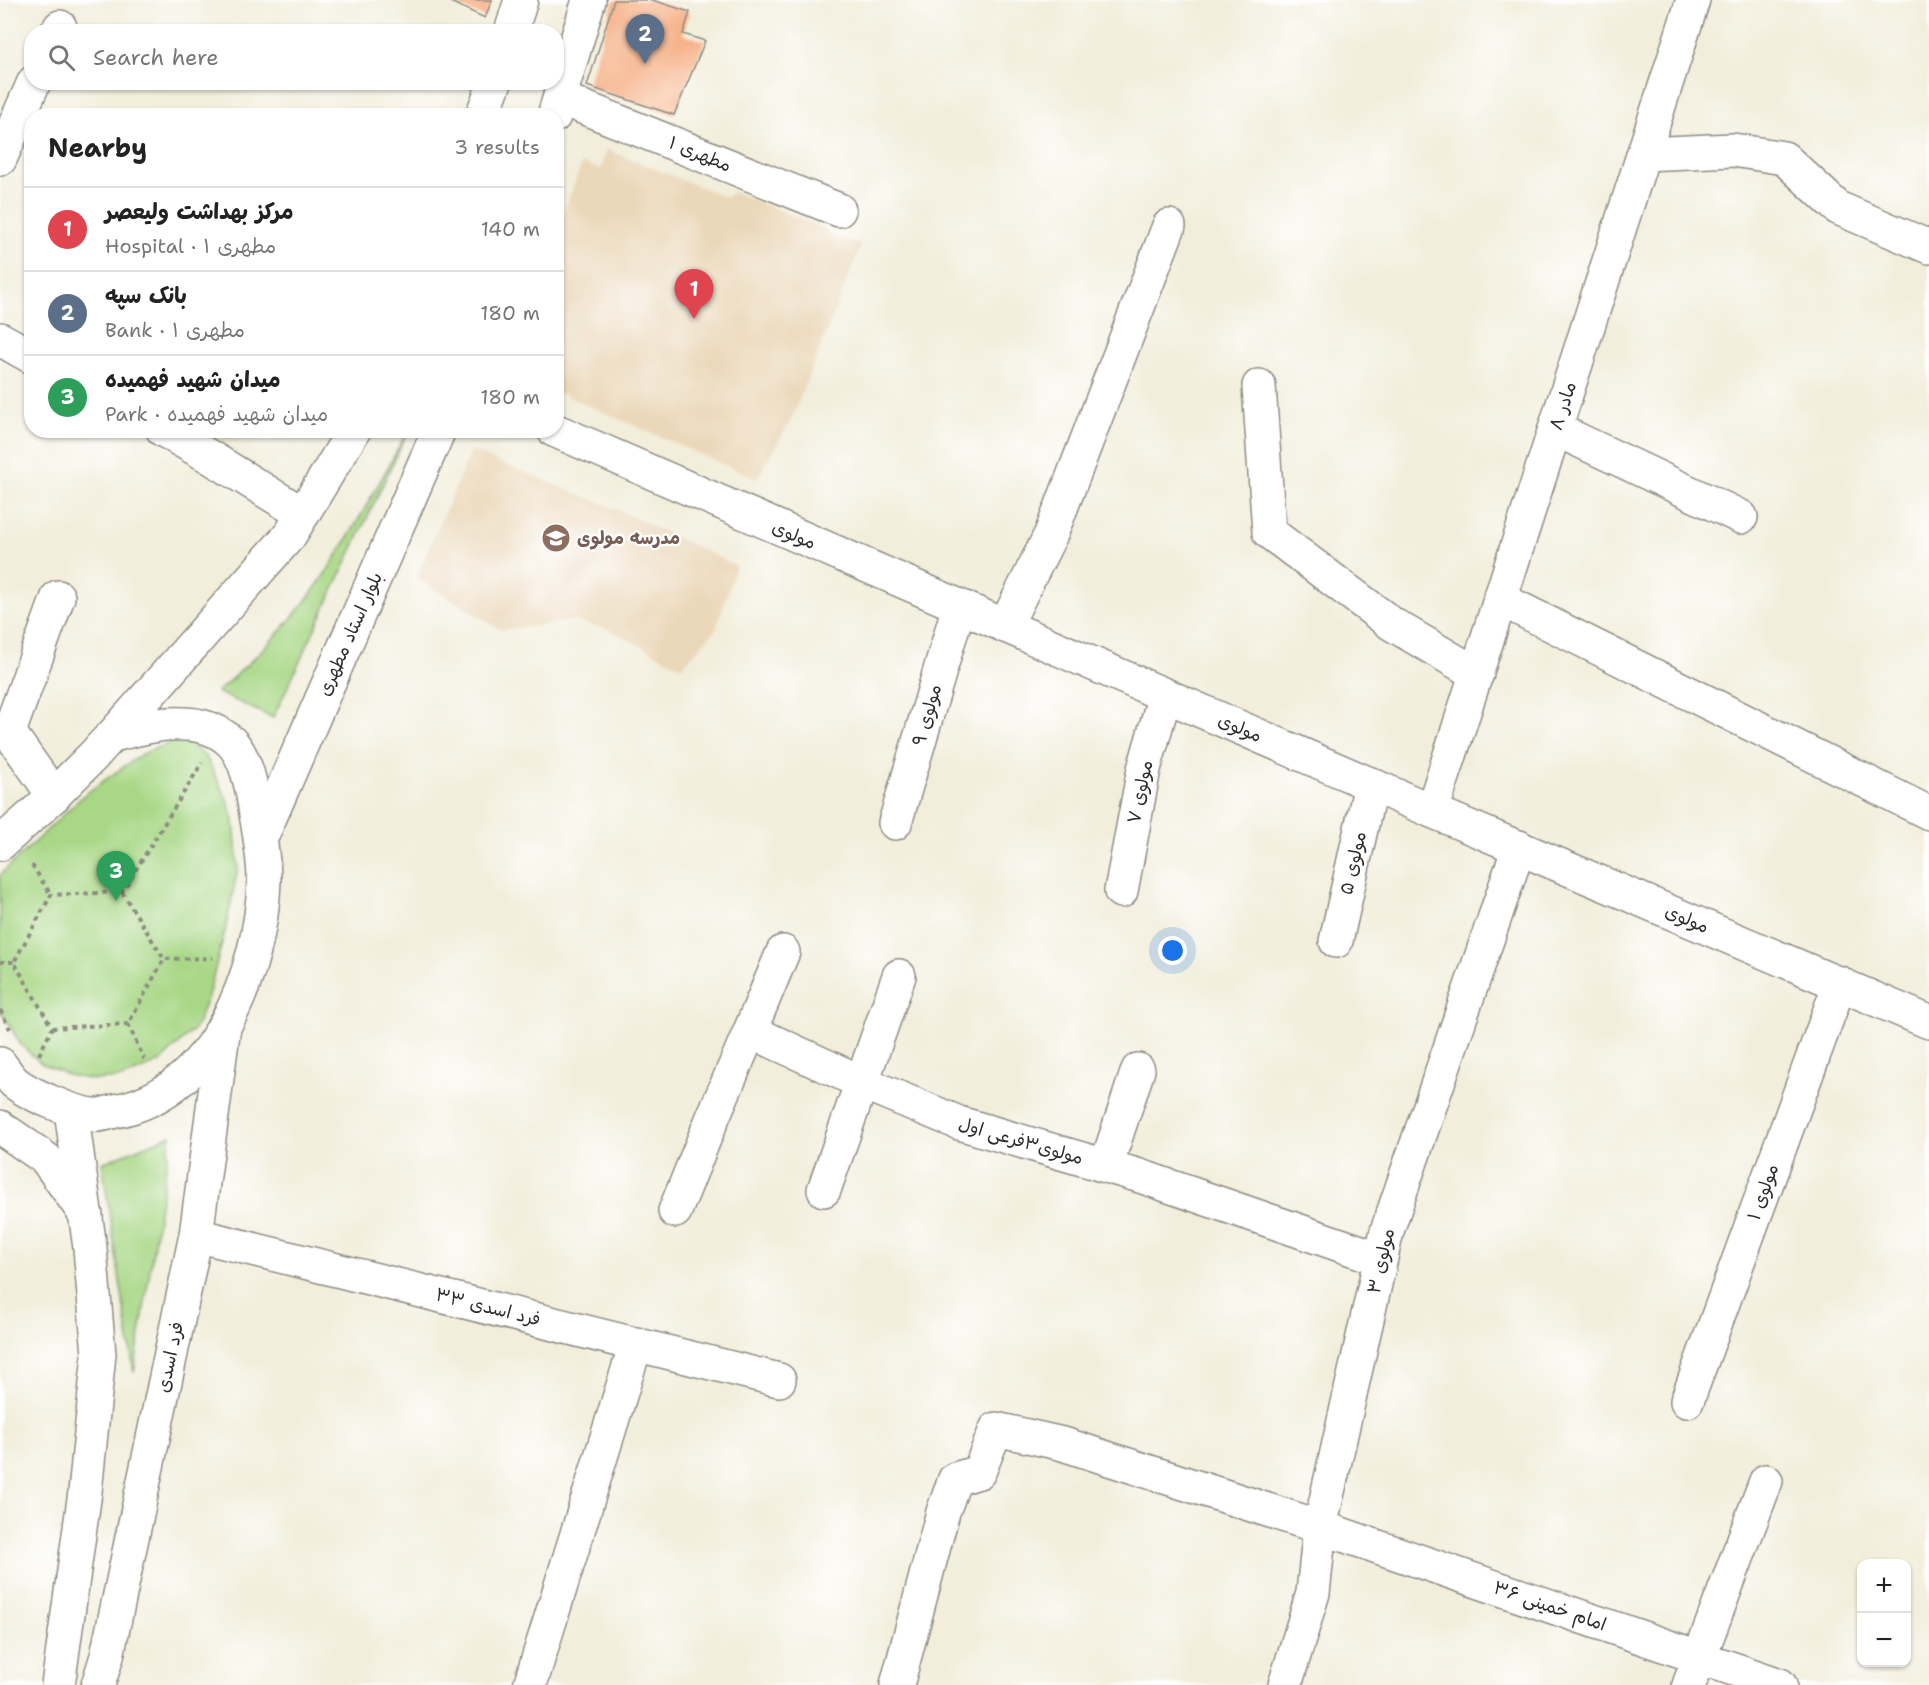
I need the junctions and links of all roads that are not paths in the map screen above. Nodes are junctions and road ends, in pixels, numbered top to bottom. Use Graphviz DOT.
graph roads {
  1 [pos="521,0"];
  2 [pos="589,0"];
  3 [pos="1693,0"];
  4 [pos="514,24"];
  5 [pos="564,84"];
  6 [pos="30,90"];
  7 [pos="492,90"];
  8 [pos="562,90"];
  9 [pos="557,107"];
  10 [pos="485,108"];
  11 [pos="564,110"];
  12 [pos="1644,154"];
  13 [pos="0,159"];
  14 [pos="839,210"];
  15 [pos="1169,226"];
  16 [pos="1929,247"];
  17 [pos="0,339"];
  18 [pos="24,352"];
  19 [pos="1259,386"];
  20 [pos="1555,429"];
  21 [pos="564,434"];
  22 [pos="177,438"];
  23 [pos="349,438"];
  24 [pos="436,438"];
  25 [pos="303,514"];
  26 [pos="1741,517"];
  27 [pos="58,597"];
  28 [pos="1500,599"];
  29 [pos="959,606"];
  30 [pos="1005,626"];
  31 [pos="1476,674"];
  32 [pos="1165,695"];
  33 [pos="112,736"];
  34 [pos="1371,784"];
  35 [pos="54,796"];
  36 [pos="1432,811"];
  37 [pos="1929,813"];
  38 [pos="895,823"];
  39 [pos="261,838"];
  40 [pos="0,844"];
  41 [pos="1518,848"];
  42 [pos="1121,891"];
  43 [pos="1336,941"];
  44 [pos="783,952"];
  45 [pos="899,976"];
  46 [pos="1840,983"];
  47 [pos="1929,1022"];
  48 [pos="224,1026"];
  49 [pos="750,1031"];
  50 [pos="1138,1070"];
  51 [pos="5,1077"];
  52 [pos="863,1083"];
  53 [pos="71,1110"];
  54 [pos="0,1127"];
  55 [pos="1106,1166"];
  56 [pos="824,1191"];
  57 [pos="675,1211"];
  58 [pos="86,1215"];
  59 [pos="196,1235"];
  60 [pos="1381,1259"];
  61 [pos="636,1344"];
  62 [pos="779,1380"];
  63 [pos="1687,1401"];
  64 [pos="1766,1481"];
  65 [pos="1320,1527"];
  66 [pos="1694,1671"];
  67 [pos="58,1685"];
  68 [pos="98,1685"];
  69 [pos="530,1685"];
  70 [pos="897,1685"];
  71 [pos="1285,1685"];
  72 [pos="1780,1685"];
  1 -- 4 [label="street"];
  2 -- 5 [label="street"];
  3 -- 12 [label="street, مادر ۸"];
  6 -- 13 [label="street"];
  7 -- 10 [label="street"];
  8 -- 9 [label="street"];
  11 -- 14 [label="street, مطهری ۱"];
  12 -- 16 [label="street"];
  12 -- 20 [label="street, مادر ۸"];
  15 -- 30 [label="street"];
  17 -- 18 [label="street"];
  19 -- 31 [label="street"];
  20 -- 26 [label="street"];
  20 -- 28 [label="street, مادر ۸"];
  21 -- 29 [label="street, مولوی"];
  22 -- 25 [label="street"];
  23 -- 25 [label="street"];
  24 -- 39 [label="street, بلوار استاد مطهری"];
  25 -- 33 [label="street"];
  27 -- 35 [label="street"];
  28 -- 31 [label="street, مادر ۸"];
  28 -- 37 [label="street"];
  29 -- 30 [label="street, مولوی"];
  29 -- 38 [label="street, مولوی ۹"];
  30 -- 32 [label="street, مولوی"];
  31 -- 36 [label="street, مادر ۸"];
  32 -- 34 [label="street, مولوی"];
  32 -- 42 [label="street, مولوی ۷"];
  33 -- 35 [label="street"];
  33 -- 39 [label="street"];
  34 -- 36 [label="street, مولوی"];
  34 -- 43 [label="street, مولوی ۵"];
  35 -- 40 [label="street"];
  36 -- 41 [label="street, مولوی"];
  39 -- 48 [label="street"];
  41 -- 46 [label="street, مولوی"];
  41 -- 60 [label="street, مولوی ۳"];
  44 -- 49 [label="street"];
  45 -- 52 [label="street"];
  46 -- 47 [label="street, مولوی"];
  46 -- 63 [label="street, مولوی ۱"];
  48 -- 53 [label="street"];
  48 -- 59 [label="street, فرد اسدی"];
  49 -- 52 [label="street, مولوی۳فرعی اول"];
  49 -- 57 [label="street"];
  50 -- 55 [label="street"];
  51 -- 53 [label="street"];
  52 -- 55 [label="street, مولوی۳فرعی اول"];
  52 -- 56 [label="street"];
  53 -- 58 [label="street"];
  54 -- 58 [label="street"];
  55 -- 60 [label="street, مولوی۳فرعی اول"];
  58 -- 67 [label="street"];
  59 -- 61 [label="street, فرد اسدی ۳۳"];
  59 -- 68 [label="street, فرد اسدی"];
  60 -- 65 [label="street, مولوی ۳"];
  61 -- 62 [label="street, فرد اسدی ۳۳"];
  61 -- 69 [label="street"];
  64 -- 66 [label="street"];
  65 -- 66 [label="street, امام خمینی ۳۶"];
  65 -- 70 [label="street, امام خمینی ۳۶"];
  65 -- 71 [label="street, مولوی ۳"];
  66 -- 72 [label="street, امام خمینی ۳۶"];
}
